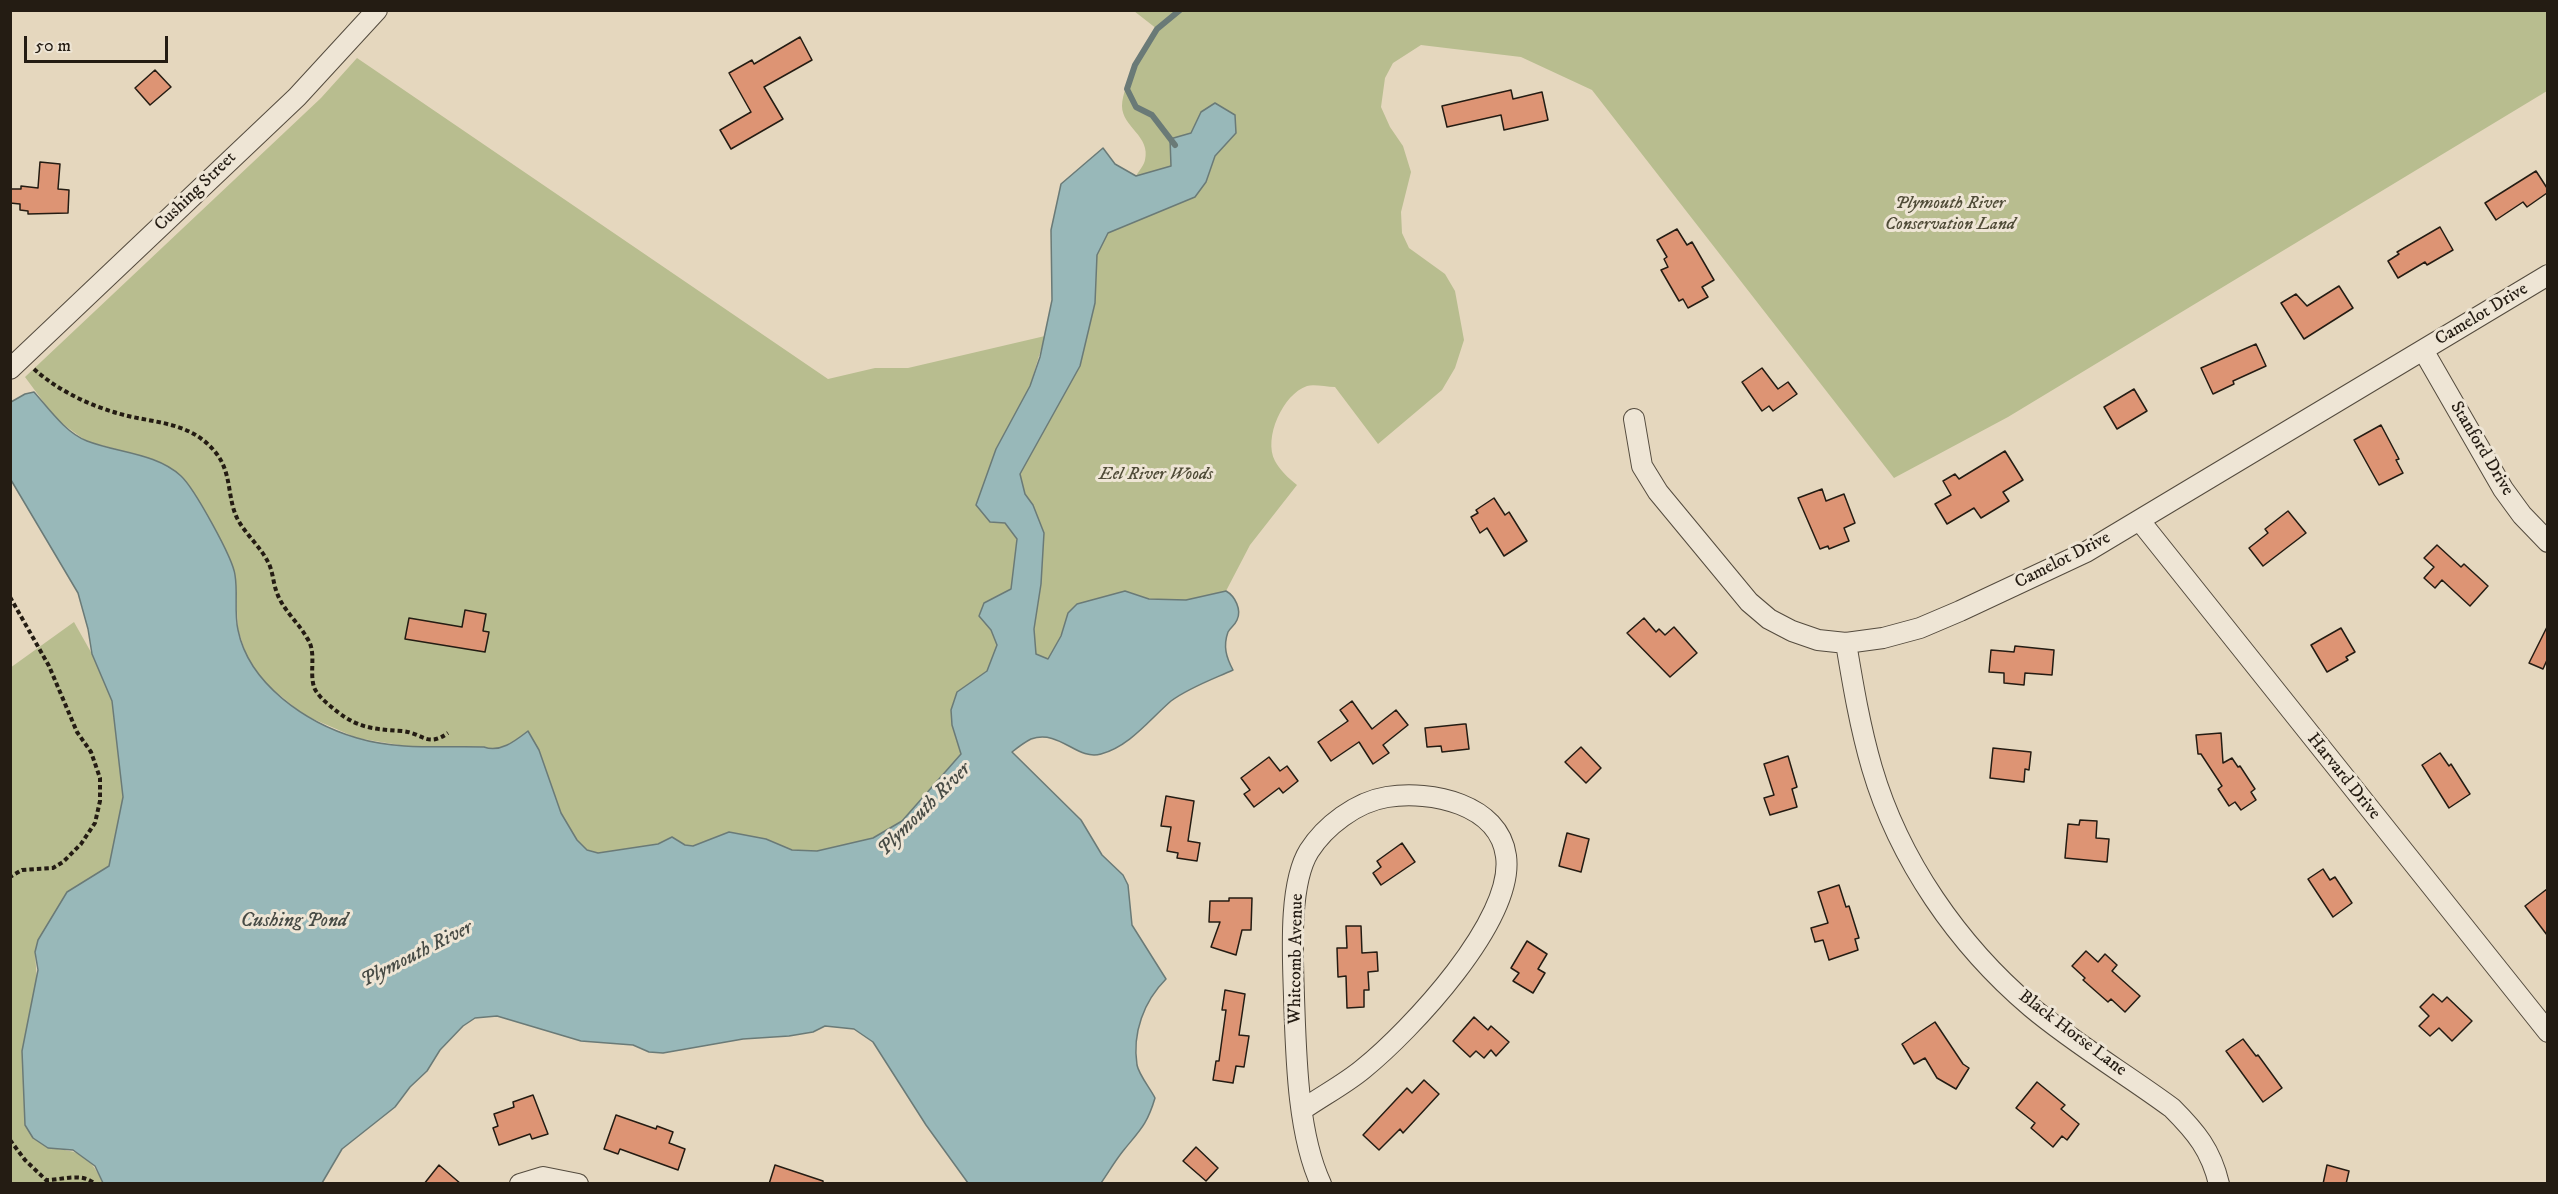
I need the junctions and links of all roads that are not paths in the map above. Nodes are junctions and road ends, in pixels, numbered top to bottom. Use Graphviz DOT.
graph roads {
  1 [pos="377,10"];
  2 [pos="2547,275"];
  3 [pos="2423,350"];
  4 [pos="16,364"];
  5 [pos="1634,418"];
  6 [pos="2140,521"];
  7 [pos="2547,542"];
  8 [pos="1846,643"];
  9 [pos="2547,1032"];
  10 [pos="1302,1110"];
  11 [pos="520,1184"];
  12 [pos="578,1184"];
  13 [pos="1321,1184"];
  14 [pos="2219,1184"];
  1 -- 4 [label="street, Cushing Street"];
  2 -- 3 [label="street, Camelot Drive"];
  3 -- 6 [label="street, Camelot Drive"];
  3 -- 7 [label="street, Stanford Drive"];
  5 -- 8 [label="street, Camelot Drive"];
  6 -- 8 [label="street, Camelot Drive"];
  6 -- 9 [label="street, Harvard Drive"];
  8 -- 14 [label="street, Black Horse Lane"];
  10 -- 10 [label="street, Whitcomb Avenue"];
  10 -- 13 [label="street, Whitcomb Avenue"];
  11 -- 12 [label="street"];
}
